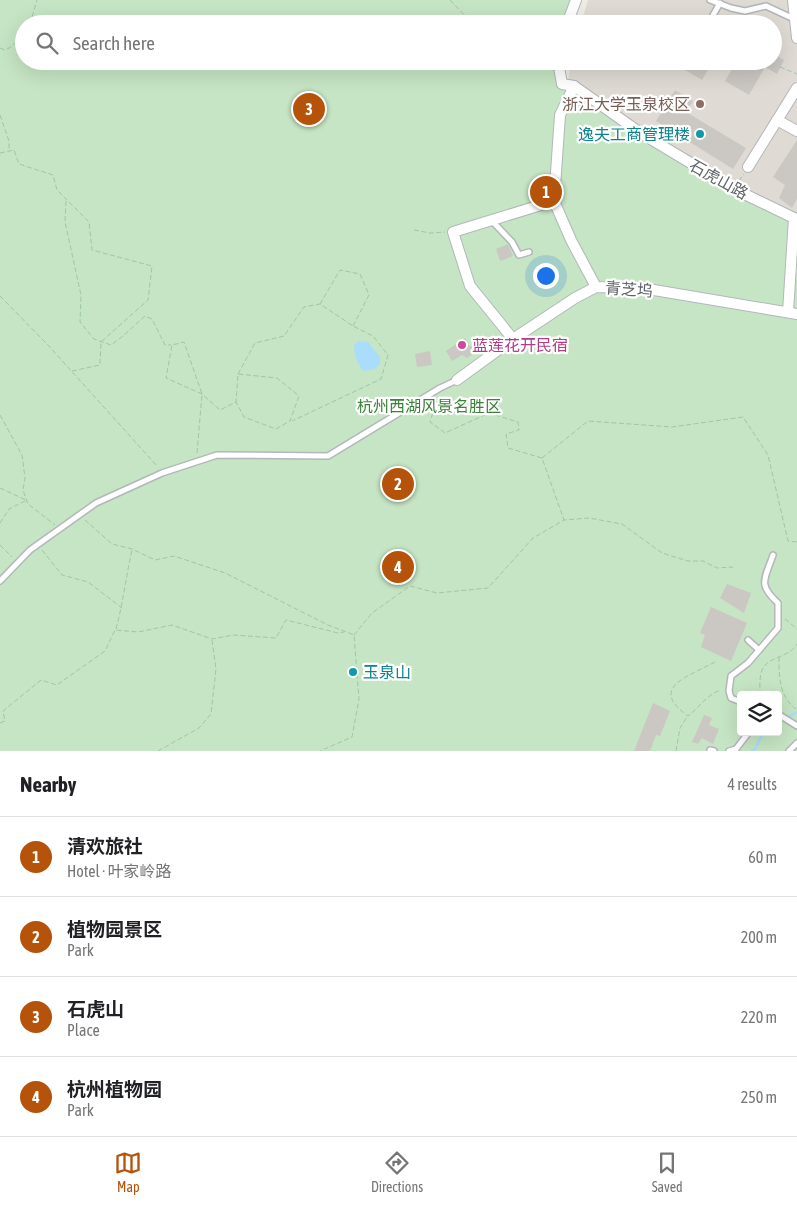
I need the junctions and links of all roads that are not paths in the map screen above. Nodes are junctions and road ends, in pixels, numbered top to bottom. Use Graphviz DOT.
graph roads {
  1 [pos="576,0"];
  2 [pos="710,0"];
  3 [pos="793,0"];
  4 [pos="720,3"];
  5 [pos="570,15"];
  6 [pos="713,15"];
  7 [pos="795,19"];
  8 [pos="797,38"];
  9 [pos="560,70"];
  10 [pos="574,86"];
  11 [pos="797,88"];
  12 [pos="777,120"];
  13 [pos="797,131"];
  14 [pos="748,167"];
  15 [pos="554,201"];
  16 [pos="492,220"];
  17 [pos="529,252"];
  18 [pos="596,287"];
  19 [pos="793,313"];
  20 [pos="513,339"];
  21 [pos="457,380"];
  22 [pos="773,555"];
  23 [pos="0,581"];
  24 [pos="748,640"];
  25 [pos="759,650"];
  26 [pos="737,700"];
  27 [pos="782,715"];
  28 [pos="797,726"];
  29 [pos="745,736"];
  30 [pos="797,743"];
  31 [pos="729,751"];
  32 [pos="788,751"];
  1 -- 5 [label="street"];
  2 -- 4 [label="lane"];
  3 -- 7 [label="street"];
  4 -- 6 [label="lane"];
  4 -- 7 [label="lane"];
  7 -- 8 [label="street"];
  9 -- 10 [label="street, 石虎山路"];
  10 -- 15 [label="street"];
  10 -- 19 [label="street, 石虎山路"];
  11 -- 12 [label="street"];
  12 -- 13 [label="street"];
  12 -- 14 [label="street"];
  15 -- 16 [label="street"];
  15 -- 18 [label="street"];
  16 -- 17 [label="lane"];
  16 -- 20 [label="street"];
  18 -- 19 [label="street, 青芝坞"];
  18 -- 20 [label="street, 青芝坞"];
  20 -- 21 [label="street, 青芝坞"];
  21 -- 23 [label="lane"];
  22 -- 25 [label="lane"];
  24 -- 25 [label="lane"];
  25 -- 26 [label="lane"];
  27 -- 28 [label="lane"];
  29 -- 31 [label="lane"];
  30 -- 32 [label="lane"];
}
